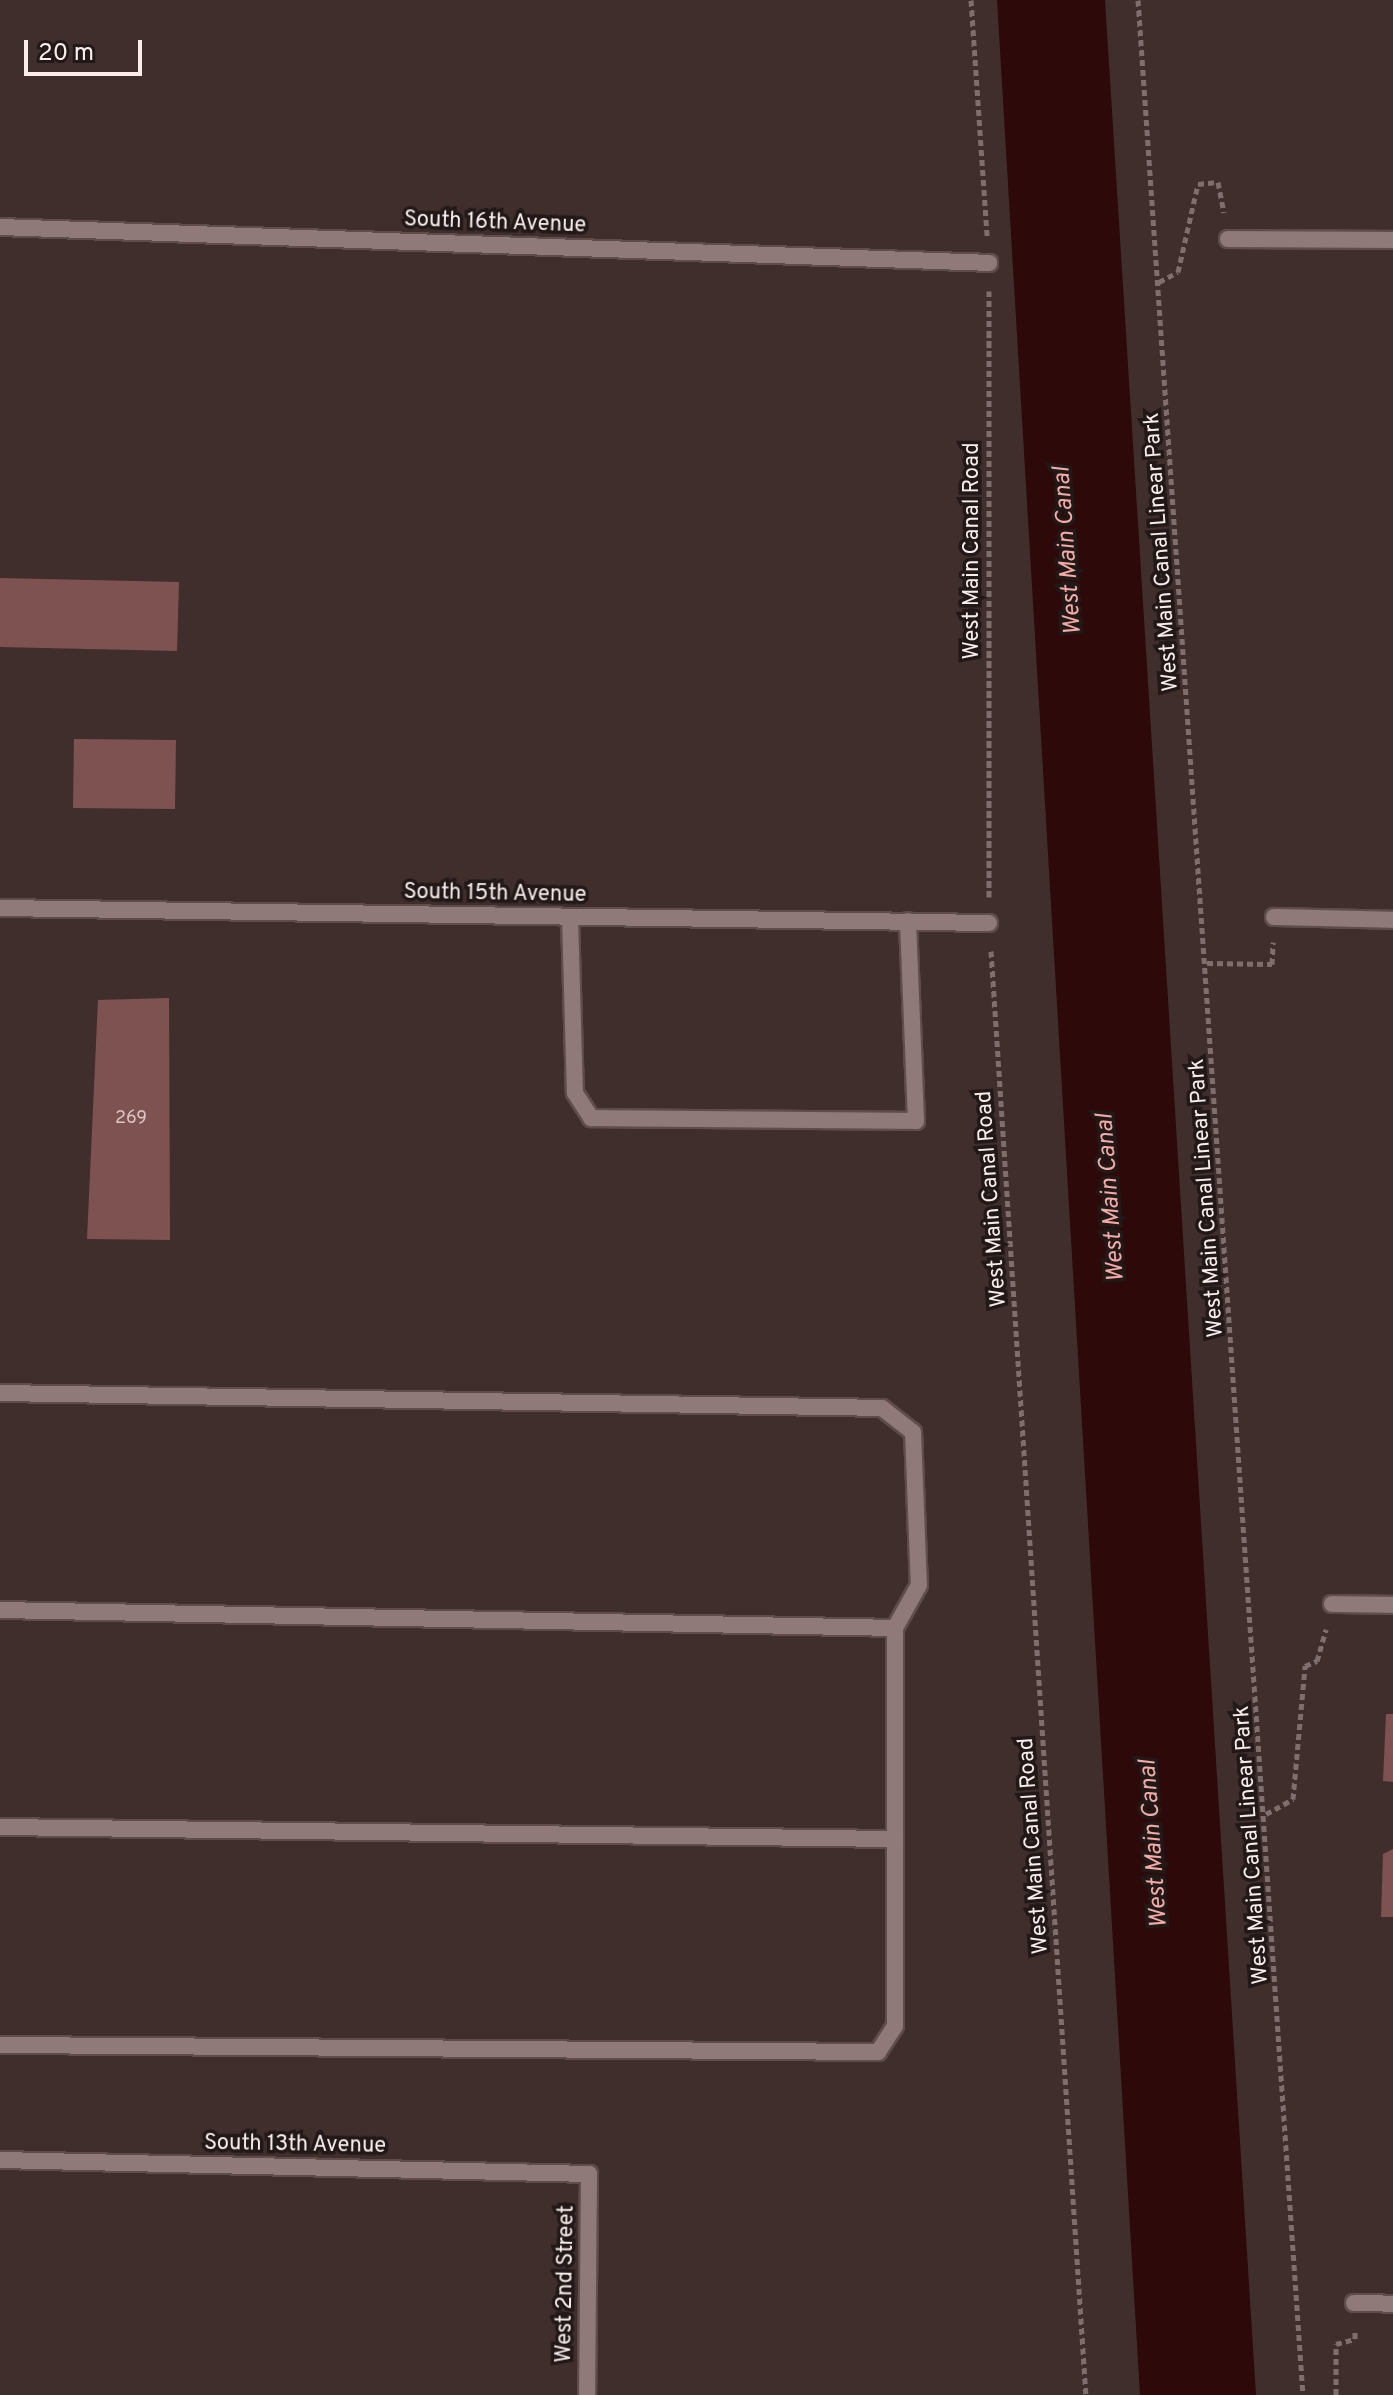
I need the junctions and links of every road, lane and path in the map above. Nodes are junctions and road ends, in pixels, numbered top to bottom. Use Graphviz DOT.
graph roads {
  1 [pos="971,0"];
  2 [pos="1138,0"];
  3 [pos="1218,182"];
  4 [pos="0,227"];
  5 [pos="1228,239"];
  6 [pos="1393,240"];
  7 [pos="989,263"];
  8 [pos="1159,282"];
  9 [pos="0,908"];
  10 [pos="570,917"];
  11 [pos="1274,917"];
  12 [pos="1393,920"];
  13 [pos="908,921"];
  14 [pos="989,923"];
  15 [pos="1207,963"];
  16 [pos="1272,964"];
  17 [pos="0,1393"];
  18 [pos="1332,1604"];
  19 [pos="1393,1605"];
  20 [pos="0,1610"];
  21 [pos="895,1628"];
  22 [pos="1317,1661"];
  23 [pos="1266,1814"];
  24 [pos="0,1827"];
  25 [pos="895,1839"];
  26 [pos="0,2045"];
  27 [pos="0,2160"];
  28 [pos="589,2174"];
  29 [pos="1354,2303"];
  30 [pos="1393,2304"];
  31 [pos="1355,2339"];
  32 [pos="587,2395"];
  33 [pos="1086,2395"];
  34 [pos="1303,2395"];
  35 [pos="1336,2395"];
  1 -- 7 [label="path, West Main Canal Road"];
  2 -- 8 [label="path, West Main Canal Linear Park"];
  3 -- 8 [label="path"];
  4 -- 7 [label="street, South 16th Avenue"];
  5 -- 6 [label="street"];
  7 -- 14 [label="path, West Main Canal Road"];
  8 -- 15 [label="path, West Main Canal Linear Park"];
  9 -- 10 [label="street, South 15th Avenue"];
  10 -- 13 [label="street, South 15th Avenue"];
  10 -- 13 [label="street"];
  11 -- 12 [label="street"];
  13 -- 14 [label="street, South 15th Avenue"];
  14 -- 33 [label="path, West Main Canal Road"];
  15 -- 16 [label="path"];
  15 -- 23 [label="path, West Main Canal Linear Park"];
  17 -- 21 [label="street"];
  18 -- 19 [label="street"];
  20 -- 21 [label="street"];
  21 -- 25 [label="street"];
  22 -- 23 [label="path"];
  23 -- 34 [label="path, West Main Canal Linear Park"];
  24 -- 25 [label="street"];
  25 -- 26 [label="street"];
  27 -- 28 [label="street, South 13th Avenue"];
  28 -- 32 [label="street, West 2nd Street"];
  29 -- 30 [label="street"];
  31 -- 35 [label="path"];
}
